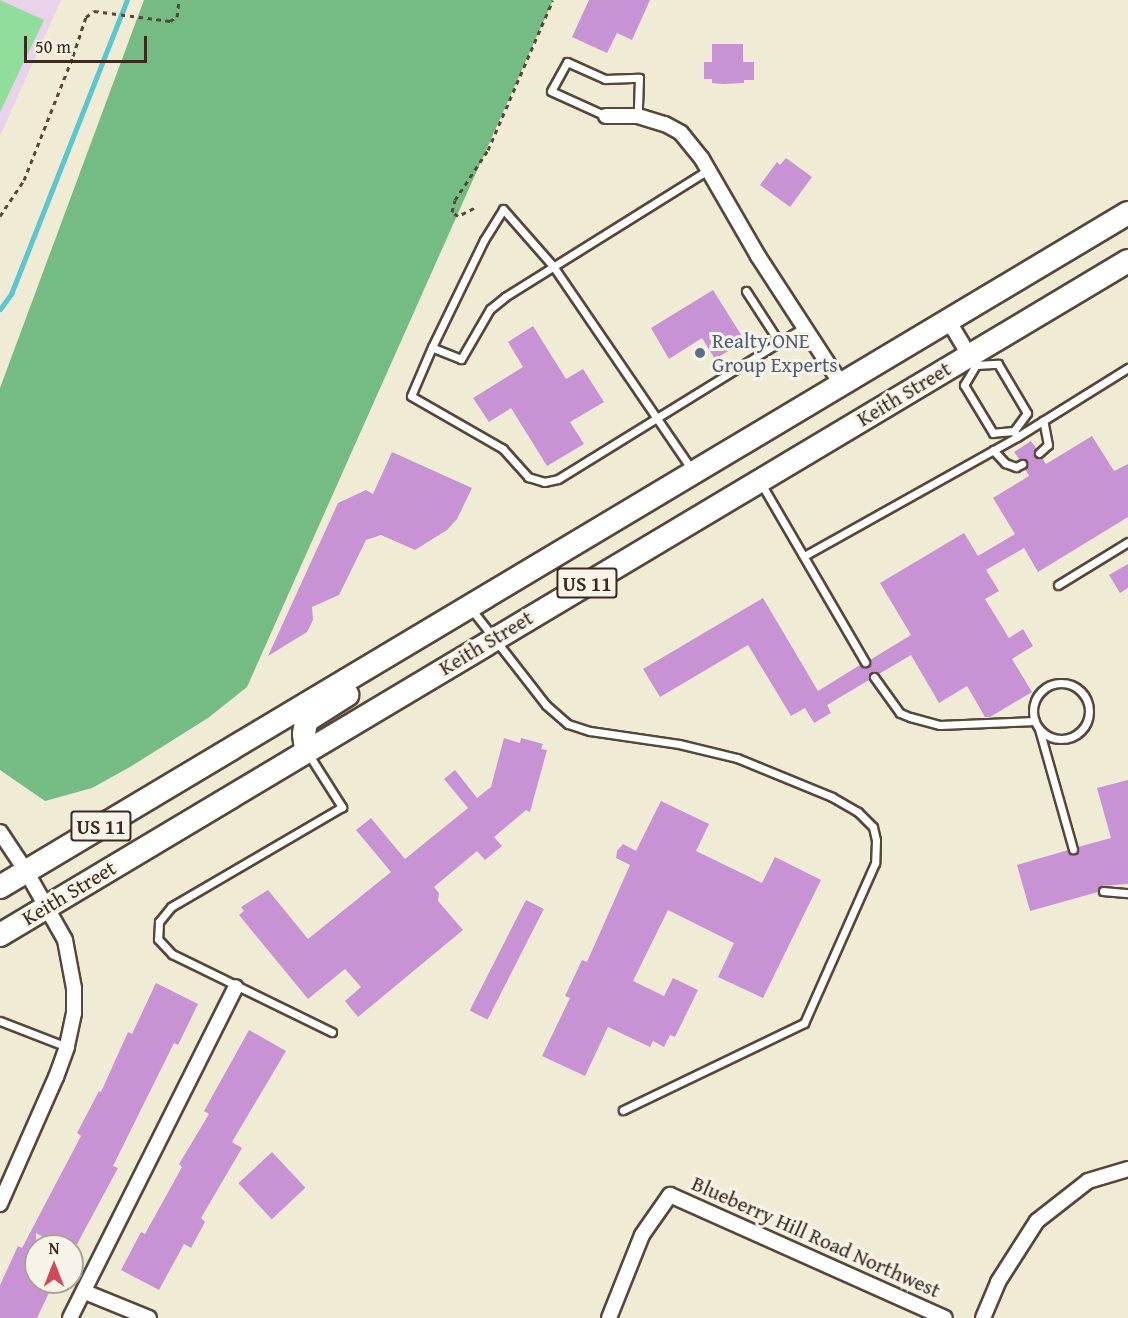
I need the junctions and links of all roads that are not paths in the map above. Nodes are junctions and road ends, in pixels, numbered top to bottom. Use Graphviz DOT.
graph roads {
  1 [pos="606,116"];
  2 [pos="638,116"];
  3 [pos="708,170"];
  4 [pos="1128,213"];
  5 [pos="1128,261"];
  6 [pos="553,266"];
  7 [pos="746,291"];
  8 [pos="948,320"];
  9 [pos="804,327"];
  10 [pos="779,342"];
  11 [pos="432,347"];
  12 [pos="973,360"];
  13 [pos="1128,368"];
  14 [pos="841,384"];
  15 [pos="658,417"];
  16 [pos="1043,420"];
  17 [pos="1015,434"];
  18 [pos="993,450"];
  19 [pos="1039,453"];
  20 [pos="1022,464"];
  21 [pos="693,472"];
  22 [pos="760,480"];
  23 [pos="1128,542"];
  24 [pos="804,556"];
  25 [pos="1058,585"];
  26 [pos="469,605"];
  27 [pos="495,637"];
  28 [pos="413,638"];
  29 [pos="865,662"];
  30 [pos="874,677"];
  31 [pos="1035,721"];
  32 [pos="1040,729"];
  33 [pos="306,750"];
  34 [pos="0,832"];
  35 [pos="1073,849"];
  36 [pos="26,871"];
  37 [pos="0,887"];
  38 [pos="1102,891"];
  39 [pos="1128,893"];
  40 [pos="46,907"];
  41 [pos="0,935"];
  42 [pos="236,987"];
  43 [pos="0,1021"];
  44 [pos="332,1032"];
  45 [pos="67,1047"];
  46 [pos="623,1110"];
  47 [pos="1128,1169"];
  48 [pos="2,1195"];
  49 [pos="85,1292"];
  50 [pos="70,1318"];
  51 [pos="149,1318"];
  52 [pos="609,1318"];
  53 [pos="945,1318"];
  54 [pos="983,1318"];
  1 -- 2 [label="street"];
  1 -- 2 [label="lane"];
  2 -- 3 [label="street"];
  3 -- 6 [label="lane"];
  3 -- 9 [label="street"];
  4 -- 8 [label="main road, Keith Street / US 11"];
  5 -- 12 [label="main road, Keith Street / US 11"];
  6 -- 11 [label="lane"];
  6 -- 11 [label="lane"];
  6 -- 15 [label="lane"];
  7 -- 10 [label="lane"];
  8 -- 12 [label="street"];
  8 -- 14 [label="main road, Keith Street / US 11"];
  9 -- 10 [label="lane"];
  9 -- 14 [label="street"];
  10 -- 15 [label="lane"];
  11 -- 15 [label="lane"];
  12 -- 17 [label="lane"];
  12 -- 17 [label="lane"];
  12 -- 22 [label="main road, Keith Street / US 11"];
  13 -- 16 [label="lane"];
  14 -- 21 [label="main road, Keith Street / US 11"];
  15 -- 21 [label="lane"];
  16 -- 17 [label="lane"];
  16 -- 19 [label="lane"];
  17 -- 18 [label="lane"];
  18 -- 20 [label="lane"];
  18 -- 24 [label="lane"];
  21 -- 26 [label="main road, Keith Street / US 11"];
  22 -- 24 [label="lane"];
  22 -- 27 [label="main road, Keith Street / US 11"];
  23 -- 25 [label="lane"];
  24 -- 29 [label="lane"];
  26 -- 27 [label="lane"];
  26 -- 28 [label="main road, Keith Street / US 11"];
  27 -- 33 [label="main road, Keith Street / US 11"];
  27 -- 46 [label="lane"];
  28 -- 33 [label="main road"];
  28 -- 36 [label="main road, Keith Street / US 11"];
  30 -- 31 [label="lane"];
  31 -- 32 [label="lane"];
  31 -- 32 [label="lane"];
  32 -- 35 [label="lane"];
  33 -- 40 [label="main road, Keith Street / US 11"];
  33 -- 42 [label="lane"];
  34 -- 36 [label="street"];
  36 -- 37 [label="main road, Keith Street / US 11"];
  36 -- 40 [label="street"];
  38 -- 39 [label="lane"];
  40 -- 41 [label="main road, Keith Street / US 11"];
  40 -- 45 [label="street"];
  42 -- 44 [label="lane"];
  42 -- 49 [label="street"];
  43 -- 45 [label="lane"];
  45 -- 48 [label="street"];
  47 -- 54 [label="street"];
  49 -- 50 [label="street"];
  49 -- 51 [label="street"];
  52 -- 53 [label="street, Blueberry Hill Road Northwest"];
}
